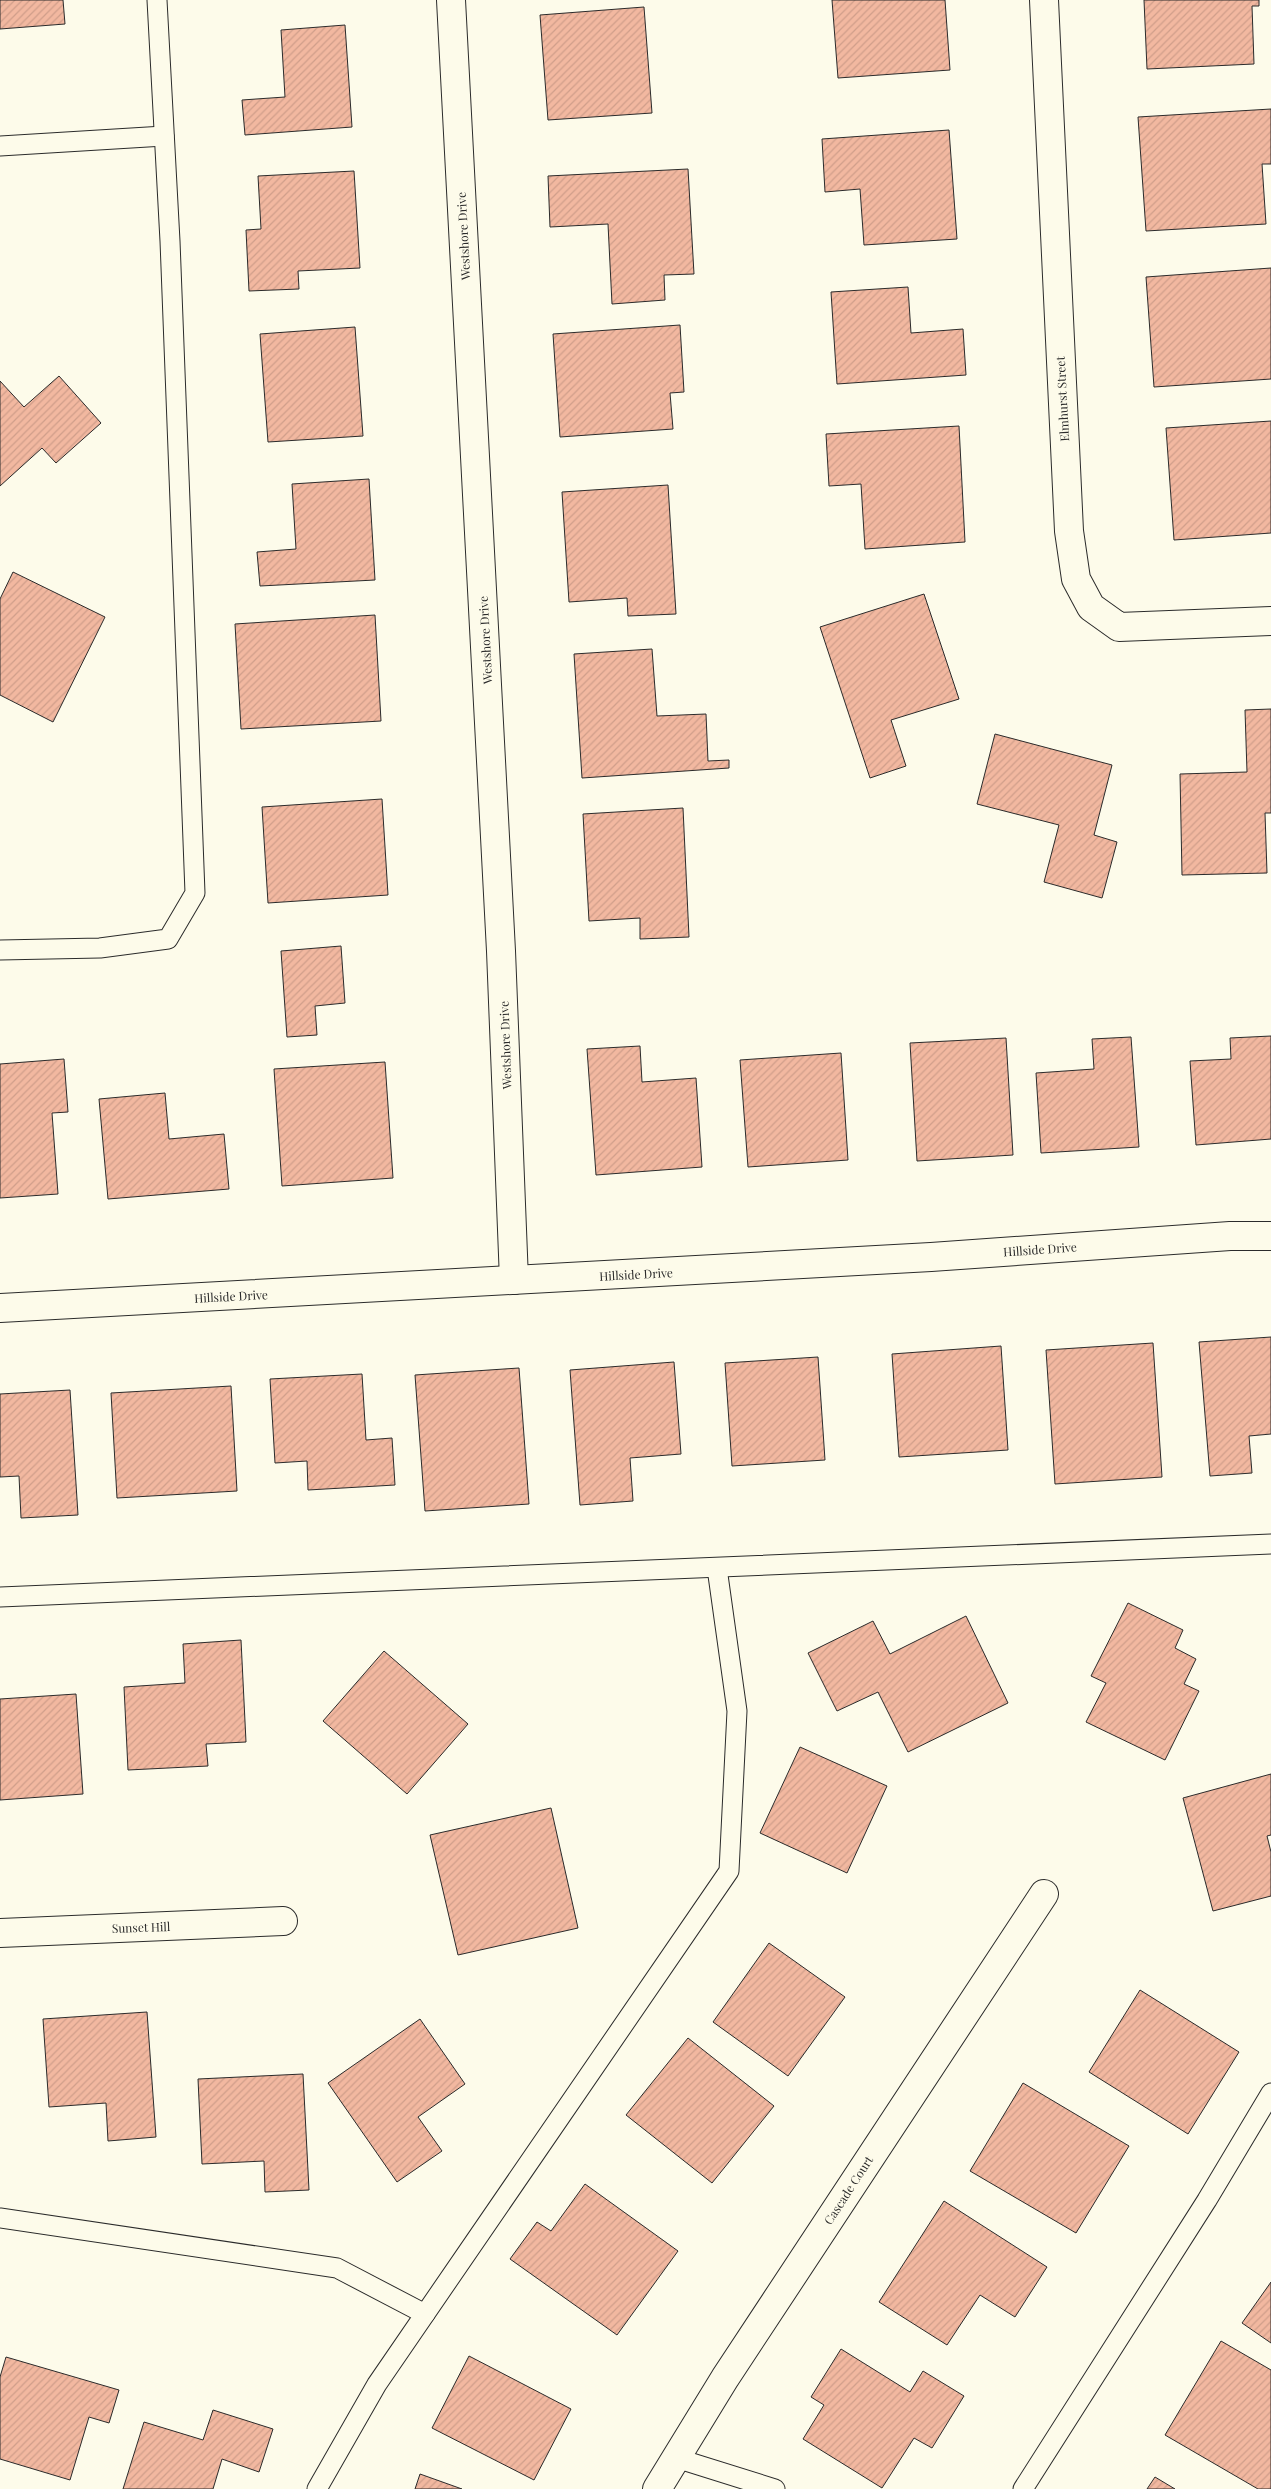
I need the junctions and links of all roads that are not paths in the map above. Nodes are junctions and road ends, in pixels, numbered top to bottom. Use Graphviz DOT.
graph roads {
  1 [pos="157,0"];
  2 [pos="451,0"];
  3 [pos="1044,0"];
  4 [pos="164,136"];
  5 [pos="0,146"];
  6 [pos="1271,621"];
  7 [pos="0,950"];
  8 [pos="1271,1236"];
  9 [pos="514,1280"];
  10 [pos="0,1308"];
  11 [pos="1271,1544"];
  12 [pos="717,1568"];
  13 [pos="0,1597"];
  14 [pos="1044,1894"];
  15 [pos="283,1921"];
  16 [pos="0,1933"];
  17 [pos="1271,2093"];
  18 [pos="0,2218"];
  19 [pos="426,2314"];
  20 [pos="676,2458"];
  21 [pos="317,2489"];
  22 [pos="657,2489"];
  23 [pos="775,2489"];
  24 [pos="1024,2489"];
  1 -- 4 [label="lane"];
  2 -- 9 [label="street, Westshore Drive"];
  3 -- 6 [label="street, Elmhurst Street"];
  4 -- 5 [label="lane"];
  4 -- 7 [label="lane"];
  8 -- 9 [label="street, Hillside Drive"];
  9 -- 10 [label="street, Hillside Drive"];
  11 -- 12 [label="lane"];
  12 -- 13 [label="lane"];
  12 -- 19 [label="lane"];
  14 -- 20 [label="street, Cascade Court"];
  15 -- 16 [label="street, Sunset Hill"];
  17 -- 24 [label="lane"];
  18 -- 19 [label="lane"];
  19 -- 21 [label="lane"];
  20 -- 22 [label="street, Cascade Court"];
  20 -- 23 [label="lane"];
}
